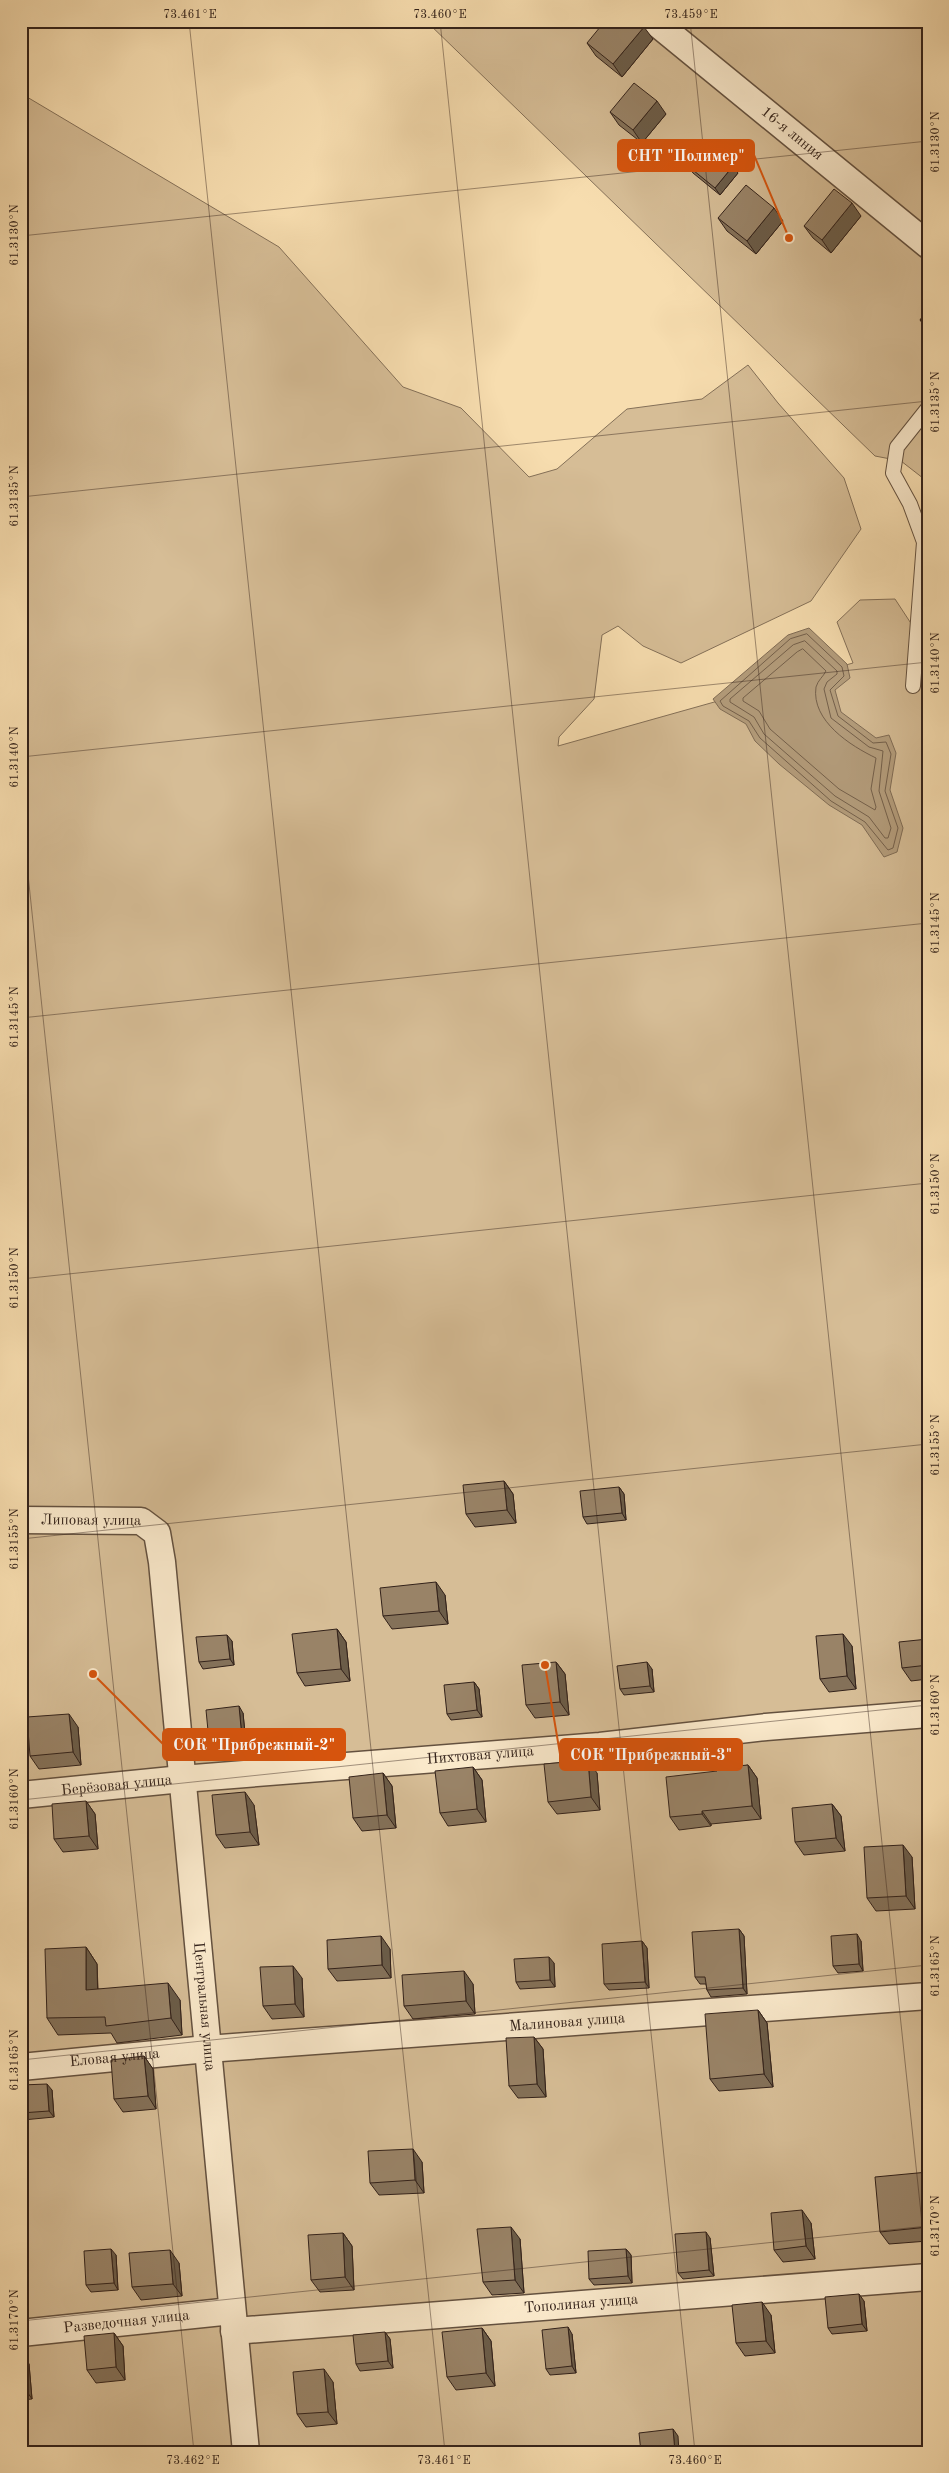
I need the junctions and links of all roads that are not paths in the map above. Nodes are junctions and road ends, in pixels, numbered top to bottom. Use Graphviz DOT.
graph roads {
  1 [pos="654,21"];
  2 [pos="928,245"];
  3 [pos="928,408"];
  4 [pos="913,686"];
  5 [pos="21,1520"];
  6 [pos="162,1562"];
  7 [pos="928,1714"];
  8 [pos="182,1779"];
  9 [pos="21,1796"];
  10 [pos="928,1996"];
  11 [pos="206,2049"];
  12 [pos="21,2067"];
  13 [pos="928,2277"];
  14 [pos="233,2321"];
  15 [pos="21,2333"];
  16 [pos="246,2452"];
  1 -- 2 [label="street, 16-я линия"];
  3 -- 4 [label="lane"];
  5 -- 6 [label="street, Липовая улица"];
  6 -- 8 [label="street, Центральная улица"];
  7 -- 8 [label="street, Пихтовая улица"];
  8 -- 9 [label="street, Берёзовая улица"];
  8 -- 11 [label="street, Центральная улица"];
  10 -- 11 [label="street, Малиновая улица"];
  11 -- 12 [label="street, Еловая улица"];
  11 -- 14 [label="street, Центральная улица"];
  13 -- 14 [label="street, Тополиная улица"];
  14 -- 15 [label="street, Разведочная улица"];
  14 -- 16 [label="street, Центральная улица"];
}
